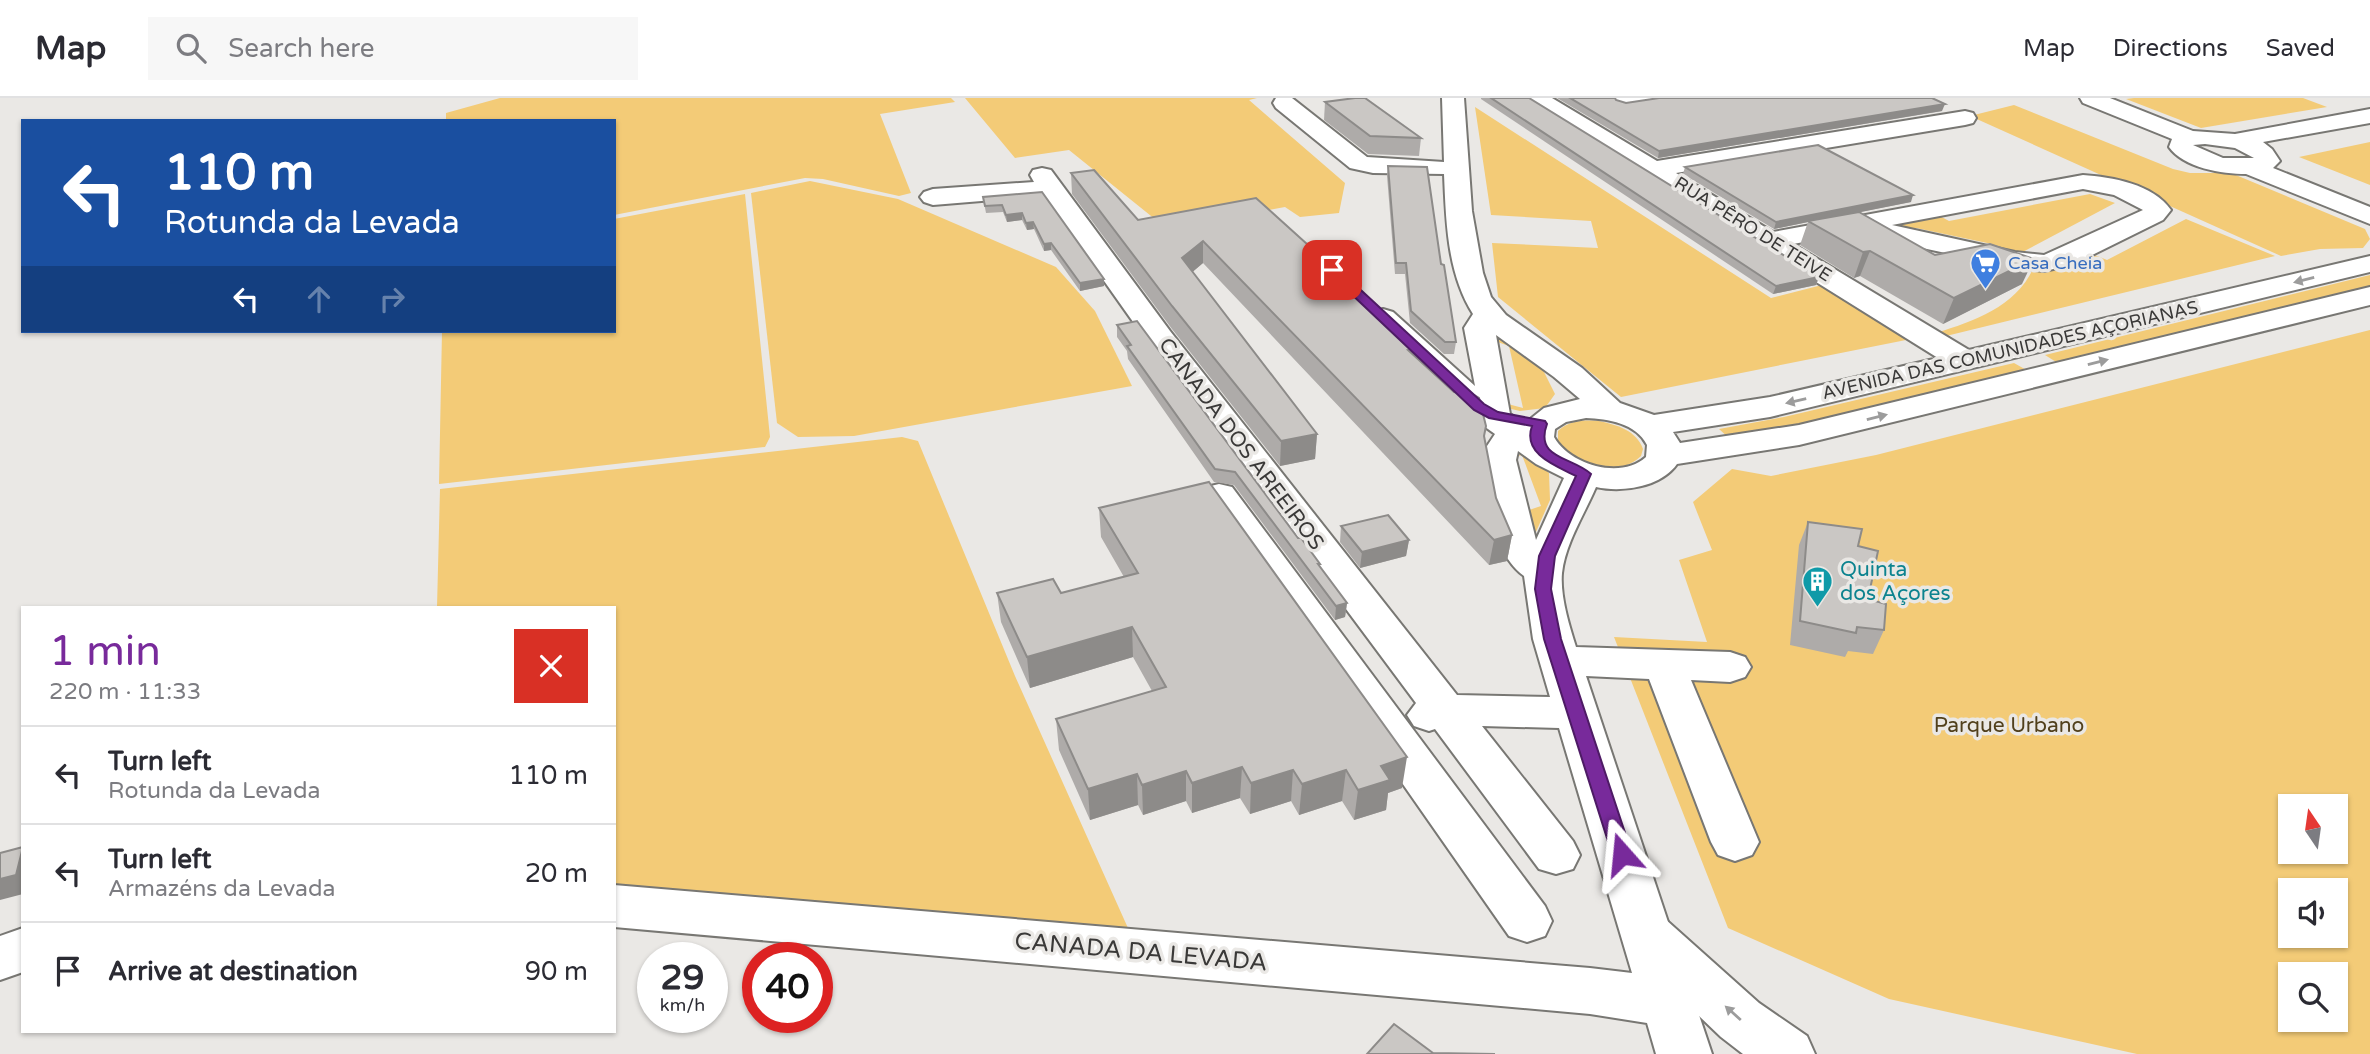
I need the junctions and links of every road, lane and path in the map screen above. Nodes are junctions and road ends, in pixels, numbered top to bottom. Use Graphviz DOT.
graph roads {
  1 [pos="1453,98"];
  2 [pos="1537,98"];
  3 [pos="1650,98"];
  4 [pos="2091,98"];
  5 [pos="1625,101"];
  6 [pos="1284,103"];
  7 [pos="2370,116"];
  8 [pos="1965,118"];
  9 [pos="2370,132"];
  10 [pos="2190,138"];
  11 [pos="2233,141"];
  12 [pos="2259,160"];
  13 [pos="1455,168"];
  14 [pos="1654,169"];
  15 [pos="933,197"];
  16 [pos="2370,201"];
  17 [pos="2370,216"];
  18 [pos="1854,225"];
  19 [pos="1771,240"];
  20 [pos="2370,264"];
  21 [pos="2370,296"];
  22 [pos="1362,298"];
  23 [pos="1488,313"];
  24 [pos="1542,354"];
  25 [pos="1967,362"];
  26 [pos="1609,410"];
  27 [pos="1528,420"];
  28 [pos="1649,426"];
  29 [pos="1666,455"];
  30 [pos="1566,466"];
  31 [pos="1137,515"];
  32 [pos="1544,572"];
  33 [pos="1559,661"];
  34 [pos="1664,664"];
  35 [pos="1730,667"];
  36 [pos="1444,710"];
  37 [pos="1576,713"];
  38 [pos="1387,727"];
  39 [pos="1735,842"];
  40 [pos="1556,855"];
  41 [pos="616,906"];
  42 [pos="1527,921"];
  43 [pos="1647,934"];
  44 [pos="21,951"];
  45 [pos="0,958"];
  46 [pos="1668,1002"];
  47 [pos="1684,1054"];
  48 [pos="1787,1054"];
  1 -- 13 [label="main road"];
  2 -- 14 [label="main road, RUA PÊRO DE TEIVE"];
  3 -- 5 [label="main road"];
  4 -- 10 [label="main road"];
  6 -- 13 [label="main road"];
  7 -- 11 [label="main road"];
  8 -- 14 [label="main road"];
  9 -- 12 [label="main road"];
  10 -- 11 [label="main road"];
  10 -- 12 [label="main road"];
  11 -- 12 [label="main road"];
  12 -- 16 [label="main road"];
  12 -- 17 [label="main road"];
  13 -- 23 [label="main road"];
  14 -- 19 [label="main road, RUA PÊRO DE TEIVE"];
  15 -- 36 [label="main road, CANADA DOS AREEIROS"];
  18 -- 18 [label="main road"];
  18 -- 19 [label="main road"];
  19 -- 25 [label="main road, RUA PÊRO DE TEIVE"];
  20 -- 25 [label="main road, AVENIDA DAS COMUNIDADES AÇORIANAS, one-way"];
  29 -- 21 [label="main road, AVENIDA DAS COMUNIDADES AÇORIANAS, one-way"];
  22 -- 27 [label="main road"];
  23 -- 24 [label="main road"];
  23 -- 27 [label="main road"];
  24 -- 26 [label="main road"];
  24 -- 27 [label="main road"];
  25 -- 28 [label="main road, AVENIDA DAS COMUNIDADES AÇORIANAS, one-way"];
  26 -- 27 [label="main road"];
  26 -- 28 [label="main road"];
  27 -- 30 [label="main road"];
  27 -- 32 [label="main road"];
  28 -- 29 [label="main road"];
  29 -- 30 [label="main road"];
  30 -- 32 [label="main road"];
  31 -- 38 [label="main road"];
  32 -- 33 [label="main road"];
  33 -- 34 [label="main road"];
  33 -- 37 [label="main road"];
  34 -- 35 [label="main road"];
  34 -- 39 [label="main road"];
  36 -- 37 [label="main road"];
  36 -- 38 [label="main road"];
  36 -- 40 [label="main road, CANADA DOS AREEIROS"];
  37 -- 43 [label="main road"];
  38 -- 42 [label="main road"];
  41 -- 46 [label="main road, CANADA DA LEVADA"];
  43 -- 46 [label="main road"];
  48 -- 43 [label="main road, one-way"];
  44 -- 45 [label="main road"];
  46 -- 47 [label="main road"];
}
